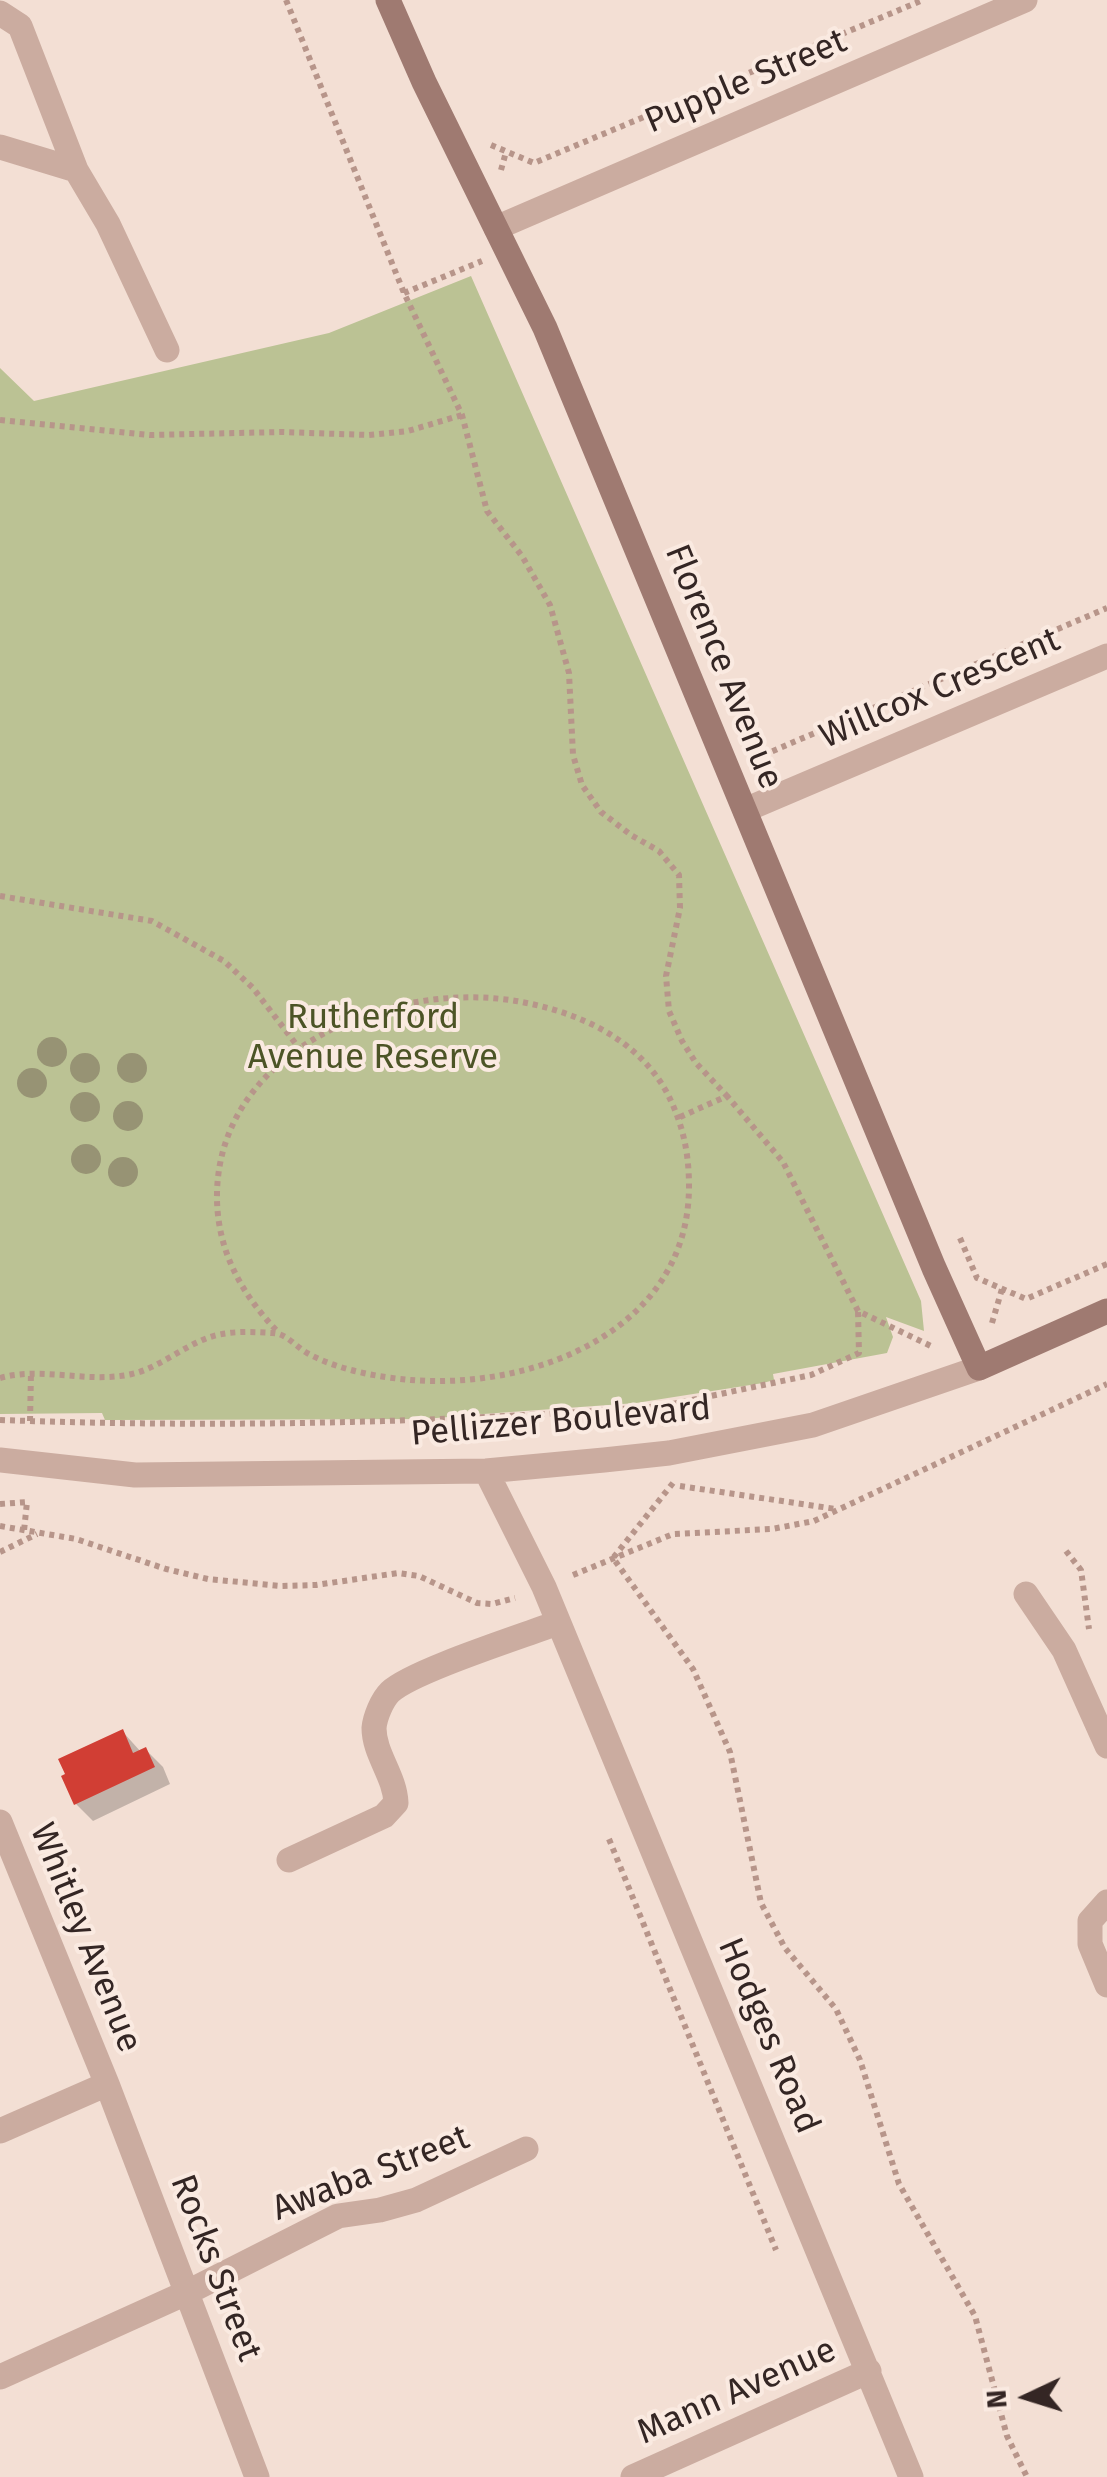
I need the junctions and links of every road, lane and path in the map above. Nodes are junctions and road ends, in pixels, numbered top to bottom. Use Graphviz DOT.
graph roads {
  1 [pos="286,0"];
  2 [pos="388,0"];
  3 [pos="923,0"];
  4 [pos="1025,0"];
  5 [pos="0,13"];
  6 [pos="487,144"];
  7 [pos="0,147"];
  8 [pos="506,152"];
  9 [pos="76,170"];
  10 [pos="523,217"];
  11 [pos="501,239"];
  12 [pos="404,293"];
  13 [pos="168,350"];
  14 [pos="462,416"];
  15 [pos="0,420"];
  16 [pos="1107,608"];
  17 [pos="1107,656"];
  18 [pos="748,745"];
  19 [pos="753,759"];
  20 [pos="770,800"];
  21 [pos="745,810"];
  22 [pos="0,896"];
  23 [pos="298,1048"];
  24 [pos="728,1096"];
  25 [pos="680,1117"];
  26 [pos="954,1225"];
  27 [pos="1107,1264"];
  28 [pos="1107,1311"];
  29 [pos="279,1333"];
  30 [pos="979,1368"];
  31 [pos="31,1373"];
  32 [pos="0,1378"];
  33 [pos="1107,1384"];
  34 [pos="663,1406"];
  35 [pos="0,1420"];
  36 [pos="30,1421"];
  37 [pos="0,1460"];
  38 [pos="486,1471"];
  39 [pos="674,1484"];
  40 [pos="0,1504"];
  41 [pos="839,1510"];
  42 [pos="0,1526"];
  43 [pos="24,1530"];
  44 [pos="38,1533"];
  45 [pos="1066,1550"];
  46 [pos="0,1552"];
  47 [pos="612,1558"];
  48 [pos="577,1573"];
  49 [pos="1026,1594"];
  50 [pos="557,1623"];
  51 [pos="526,1634"];
  52 [pos="1095,1643"];
  53 [pos="1107,1746"];
  54 [pos="0,1822"];
  55 [pos="607,1834"];
  56 [pos="289,1860"];
  57 [pos="1107,1902"];
  58 [pos="1107,1985"];
  59 [pos="107,2084"];
  60 [pos="0,2131"];
  61 [pos="526,2149"];
  62 [pos="776,2250"];
  63 [pos="188,2292"];
  64 [pos="869,2370"];
  65 [pos="0,2378"];
  66 [pos="650,2474"];
  67 [pos="257,2477"];
  68 [pos="911,2477"];
  69 [pos="1027,2477"];
  1 -- 12 [label="path"];
  2 -- 11 [label="street, Florence Avenue"];
  3 -- 8 [label="path"];
  4 -- 10 [label="street, Pupple Street"];
  5 -- 9 [label="street"];
  6 -- 8 [label="path"];
  7 -- 9 [label="street"];
  8 -- 10 [label="path"];
  9 -- 13 [label="street"];
  10 -- 11 [label="street, Pupple Street"];
  11 -- 12 [label="path"];
  11 -- 21 [label="street, Florence Avenue"];
  12 -- 14 [label="path"];
  14 -- 15 [label="path"];
  14 -- 24 [label="path"];
  16 -- 19 [label="path"];
  17 -- 20 [label="street, Willcox Crescent"];
  18 -- 19 [label="path"];
  19 -- 20 [label="path"];
  20 -- 21 [label="street, Willcox Crescent"];
  21 -- 30 [label="street, Florence Avenue"];
  22 -- 23 [label="path"];
  23 -- 25 [label="path"];
  23 -- 29 [label="path"];
  24 -- 25 [label="path"];
  24 -- 30 [label="path"];
  25 -- 29 [label="path"];
  26 -- 27 [label="path"];
  28 -- 30 [label="street, Pellizzer Boulevard"];
  29 -- 31 [label="path"];
  30 -- 38 [label="street, Pellizzer Boulevard"];
  31 -- 32 [label="path"];
  31 -- 36 [label="path"];
  33 -- 41 [label="path"];
  34 -- 36 [label="path"];
  35 -- 36 [label="path"];
  37 -- 38 [label="street, Pellizzer Boulevard"];
  38 -- 50 [label="street, Hodges Road"];
  39 -- 41 [label="path"];
  40 -- 43 [label="path"];
  41 -- 47 [label="path"];
  42 -- 43 [label="path"];
  43 -- 44 [label="path"];
  44 -- 46 [label="path"];
  44 -- 51 [label="path"];
  45 -- 52 [label="path"];
  47 -- 48 [label="path"];
  47 -- 69 [label="path"];
  49 -- 53 [label="street"];
  50 -- 51 [label="street"];
  50 -- 64 [label="street, Hodges Road"];
  51 -- 56 [label="street"];
  54 -- 59 [label="street, Whitley Avenue"];
  55 -- 62 [label="path"];
  57 -- 58 [label="street"];
  59 -- 60 [label="street, Whitley Avenue"];
  59 -- 63 [label="street, Rocks Street"];
  61 -- 63 [label="street, Awaba Street"];
  63 -- 65 [label="street, Awaba Street"];
  63 -- 67 [label="street, Rocks Street"];
  64 -- 66 [label="street, Mann Avenue"];
  64 -- 68 [label="street, Hodges Road"];
}
